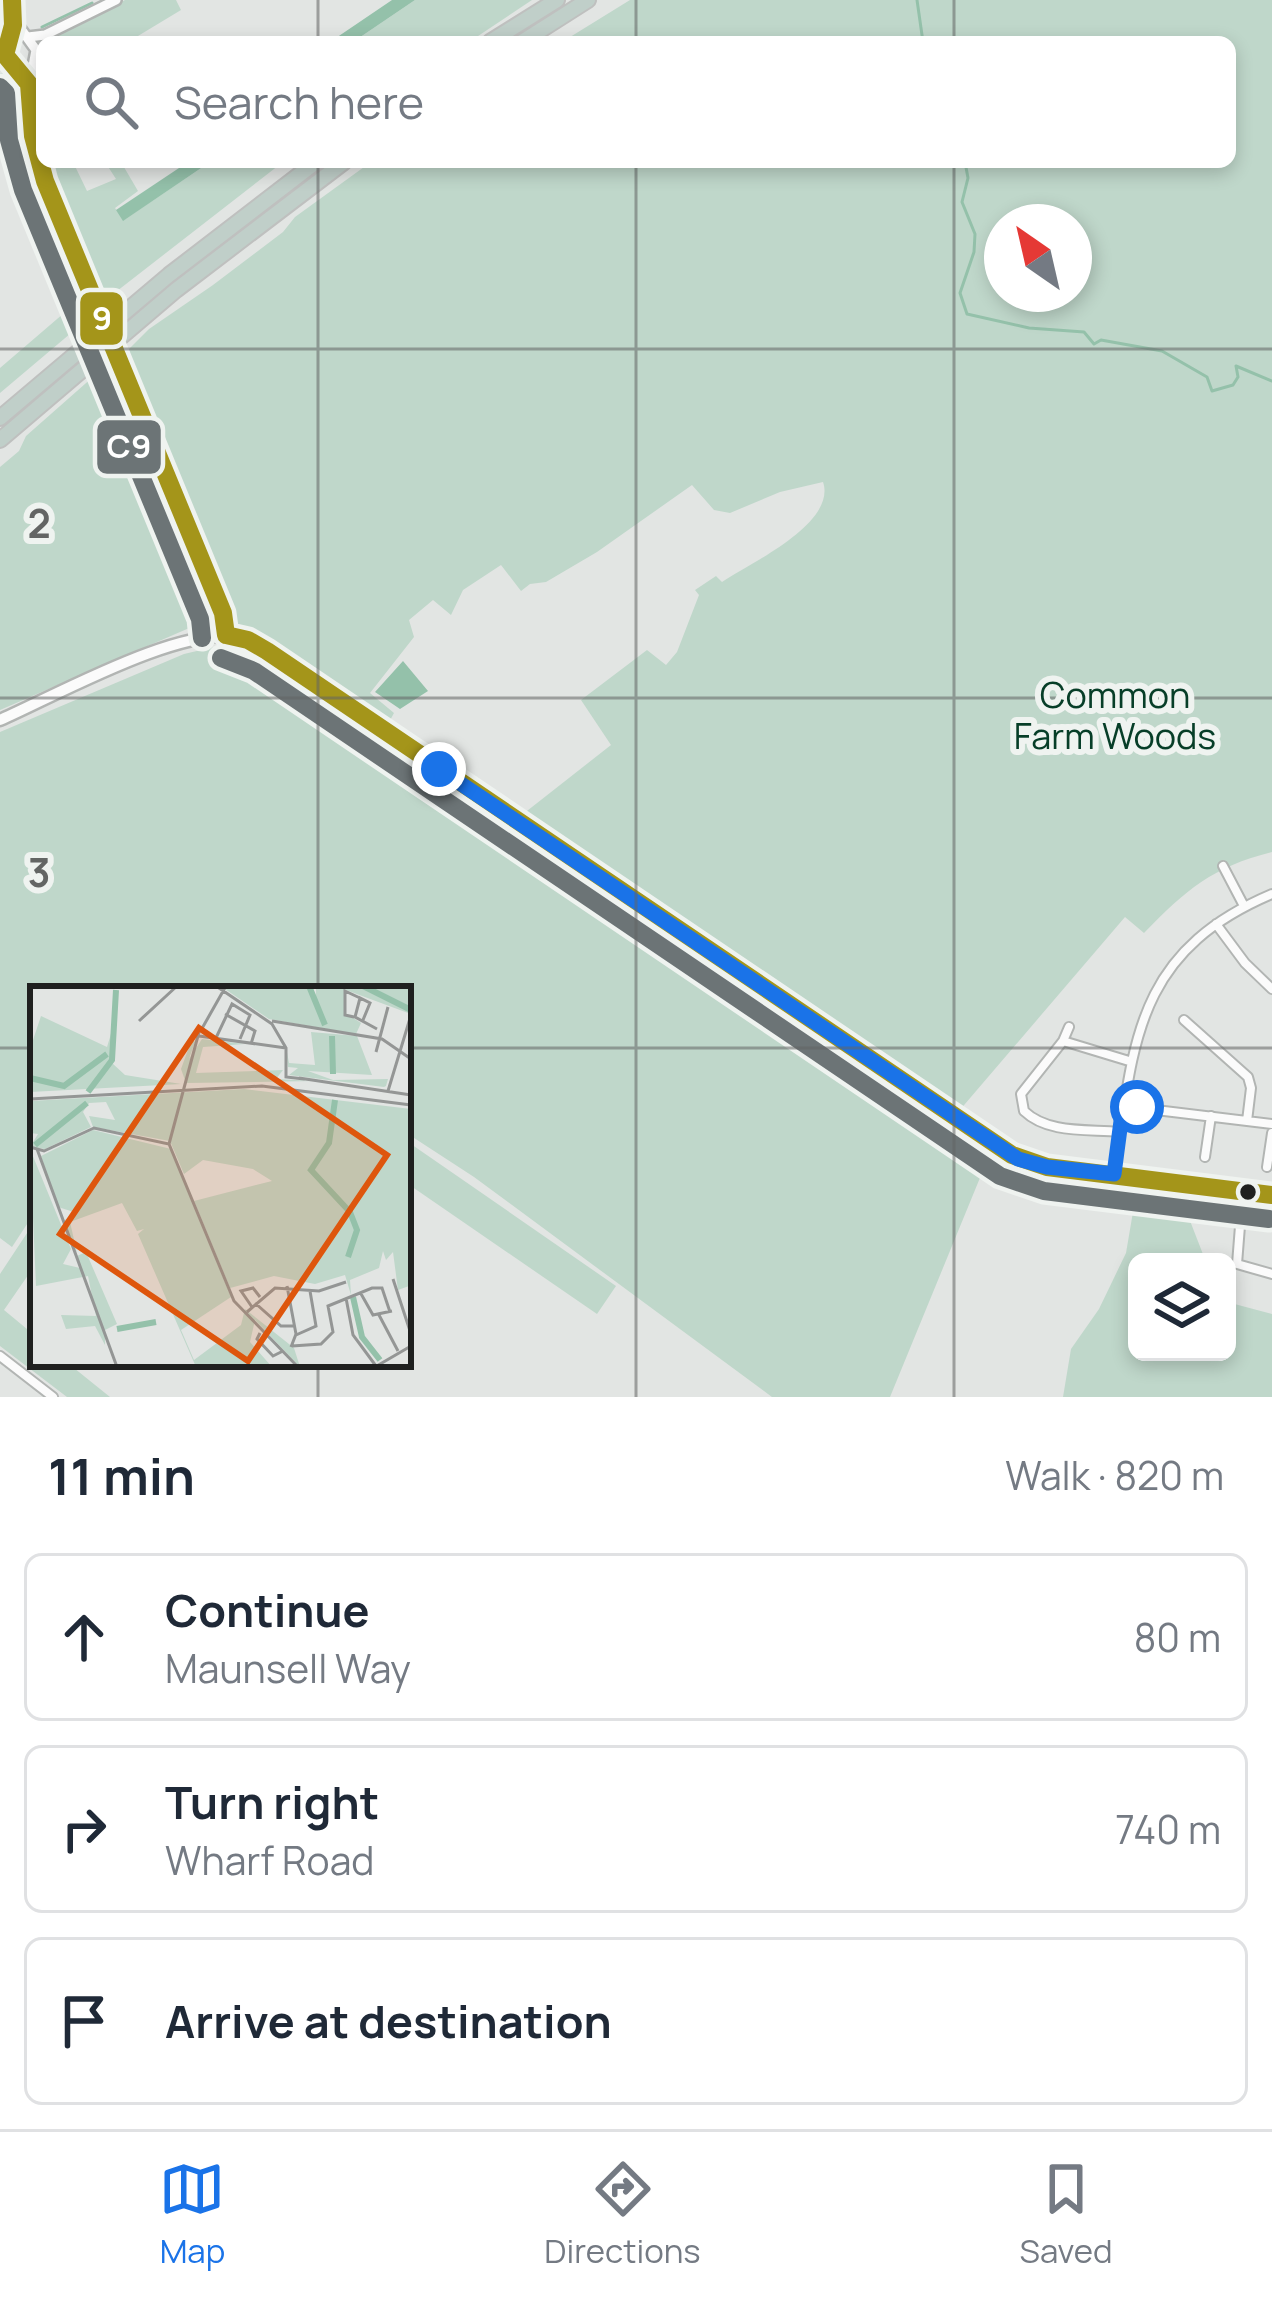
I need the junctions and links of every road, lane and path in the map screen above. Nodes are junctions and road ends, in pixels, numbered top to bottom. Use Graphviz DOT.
graph roads {
  1 [pos="11,0"];
  2 [pos="557,0"];
  3 [pos="588,0"];
  4 [pos="111,1"];
  5 [pos="14,18"];
  6 [pos="45,35"];
  7 [pos="500,36"];
  8 [pos="531,36"];
  9 [pos="25,37"];
  10 [pos="3,54"];
  11 [pos="35,57"];
  12 [pos="16,67"];
  13 [pos="29,87"];
  14 [pos="36,147"];
  15 [pos="42,168"];
  16 [pos="308,168"];
  17 [pos="336,168"];
  18 [pos="0,418"];
  19 [pos="0,440"];
  20 [pos="226,635"];
  21 [pos="0,720"];
  22 [pos="1223,866"];
  23 [pos="1272,894"];
  24 [pos="1244,906"];
  25 [pos="1216,924"];
  26 [pos="1272,988"];
  27 [pos="1184,1020"];
  28 [pos="1069,1027"];
  29 [pos="1063,1041"];
  30 [pos="1129,1061"];
  31 [pos="1123,1106"];
  32 [pos="1211,1116"];
  33 [pos="1247,1120"];
  34 [pos="1272,1129"];
  35 [pos="1119,1132"];
  36 [pos="1204,1157"];
  37 [pos="1268,1167"];
  38 [pos="1114,1174"];
  39 [pos="1272,1195"];
  40 [pos="1240,1226"];
  41 [pos="1272,1274"];
  42 [pos="0,1356"];
  43 [pos="53,1397"];
  1 -- 5 [label="street"];
  2 -- 7 [label="highway"];
  3 -- 8 [label="highway"];
  4 -- 6 [label="street"];
  5 -- 9 [label="street"];
  5 -- 10 [label="street"];
  6 -- 9 [label="street"];
  9 -- 10 [label="street"];
  9 -- 11 [label="street"];
  10 -- 12 [label="street"];
  11 -- 12 [label="street"];
  11 -- 13 [label="street"];
  12 -- 13 [label="street"];
  13 -- 14 [label="street, bridge"];
  15 -- 20 [label="street, bridge"];
  16 -- 18 [label="highway"];
  17 -- 19 [label="highway"];
  20 -- 21 [label="main road"];
  20 -- 38 [label="main road"];
  22 -- 24 [label="street"];
  23 -- 24 [label="street"];
  24 -- 25 [label="street"];
  25 -- 26 [label="street"];
  25 -- 30 [label="street"];
  27 -- 33 [label="street"];
  28 -- 29 [label="street"];
  29 -- 30 [label="street"];
  29 -- 35 [label="street"];
  30 -- 31 [label="street"];
  31 -- 32 [label="street"];
  31 -- 35 [label="street"];
  32 -- 33 [label="street"];
  32 -- 36 [label="street"];
  33 -- 34 [label="street"];
  34 -- 37 [label="street"];
  35 -- 38 [label="street"];
  38 -- 39 [label="main road"];
  40 -- 41 [label="street"];
  42 -- 43 [label="street"];
}
